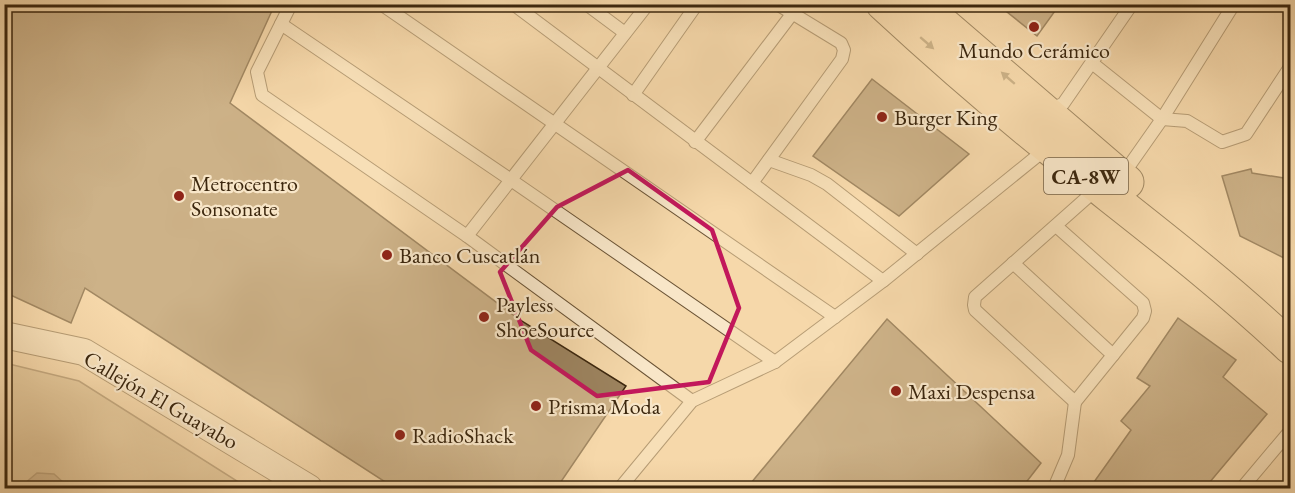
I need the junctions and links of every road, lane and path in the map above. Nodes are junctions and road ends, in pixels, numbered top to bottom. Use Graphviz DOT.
graph roads {
  1 [pos="291,4"];
  2 [pos="381,4"];
  3 [pos="513,4"];
  4 [pos="586,4"];
  5 [pos="648,4"];
  6 [pos="697,4"];
  7 [pos="777,4"];
  8 [pos="883,4"];
  9 [pos="920,4"];
  10 [pos="1132,4"];
  11 [pos="1234,4"];
  12 [pos="792,14"];
  13 [pos="281,24"];
  14 [pos="625,33"];
  15 [pos="1092,63"];
  16 [pos="599,67"];
  17 [pos="1290,67"];
  18 [pos="633,95"];
  19 [pos="1046,111"];
  20 [pos="1162,120"];
  21 [pos="554,125"];
  22 [pos="695,142"];
  23 [pos="1048,147"];
  24 [pos="769,160"];
  25 [pos="512,180"];
  26 [pos="752,183"];
  27 [pos="1110,186"];
  28 [pos="1056,226"];
  29 [pos="467,236"];
  30 [pos="917,254"];
  31 [pos="1013,263"];
  32 [pos="883,280"];
  33 [pos="835,317"];
  34 [pos="1290,322"];
  35 [pos="4,335"];
  36 [pos="1290,347"];
  37 [pos="1113,355"];
  38 [pos="775,362"];
  39 [pos="692,401"];
  40 [pos="1075,402"];
  41 [pos="1290,431"];
  42 [pos="309,489"];
  43 [pos="620,489"];
  44 [pos="1054,489"];
  45 [pos="1242,489"];
  1 -- 13 [label="lane"];
  2 -- 21 [label="lane"];
  3 -- 16 [label="lane"];
  4 -- 14 [label="lane"];
  5 -- 14 [label="lane"];
  6 -- 18 [label="lane"];
  7 -- 12 [label="lane"];
  8 -- 23 [label="main road, CA-8W, one-way"];
  19 -- 9 [label="main road, CA-8W, one-way"];
  10 -- 15 [label="lane"];
  11 -- 20 [label="lane"];
  12 -- 22 [label="lane"];
  12 -- 24 [label="lane"];
  13 -- 25 [label="lane"];
  13 -- 29 [label="lane"];
  14 -- 16 [label="lane"];
  15 -- 19 [label="lane"];
  15 -- 20 [label="lane"];
  16 -- 18 [label="lane"];
  16 -- 21 [label="lane"];
  17 -- 20 [label="lane"];
  18 -- 22 [label="lane"];
  19 -- 27 [label="main road, CA-8W"];
  20 -- 27 [label="lane"];
  21 -- 25 [label="lane"];
  21 -- 33 [label="lane"];
  22 -- 26 [label="lane"];
  23 -- 27 [label="main road, CA-8W"];
  23 -- 30 [label="lane"];
  24 -- 26 [label="lane"];
  24 -- 30 [label="lane"];
  25 -- 29 [label="lane"];
  25 -- 38 [label="lane"];
  26 -- 32 [label="lane"];
  27 -- 28 [label="lane"];
  27 -- 34 [label="main road, CA-8W"];
  27 -- 36 [label="main road, CA-8W"];
  28 -- 31 [label="lane"];
  28 -- 37 [label="lane"];
  29 -- 39 [label="lane"];
  30 -- 32 [label="lane"];
  31 -- 37 [label="lane"];
  31 -- 40 [label="lane"];
  32 -- 33 [label="lane"];
  33 -- 38 [label="lane"];
  35 -- 42 [label="street, Callejón El Guayabo"];
  37 -- 40 [label="lane"];
  38 -- 39 [label="lane"];
  39 -- 43 [label="lane"];
  40 -- 44 [label="lane"];
  41 -- 45 [label="lane"];
}
